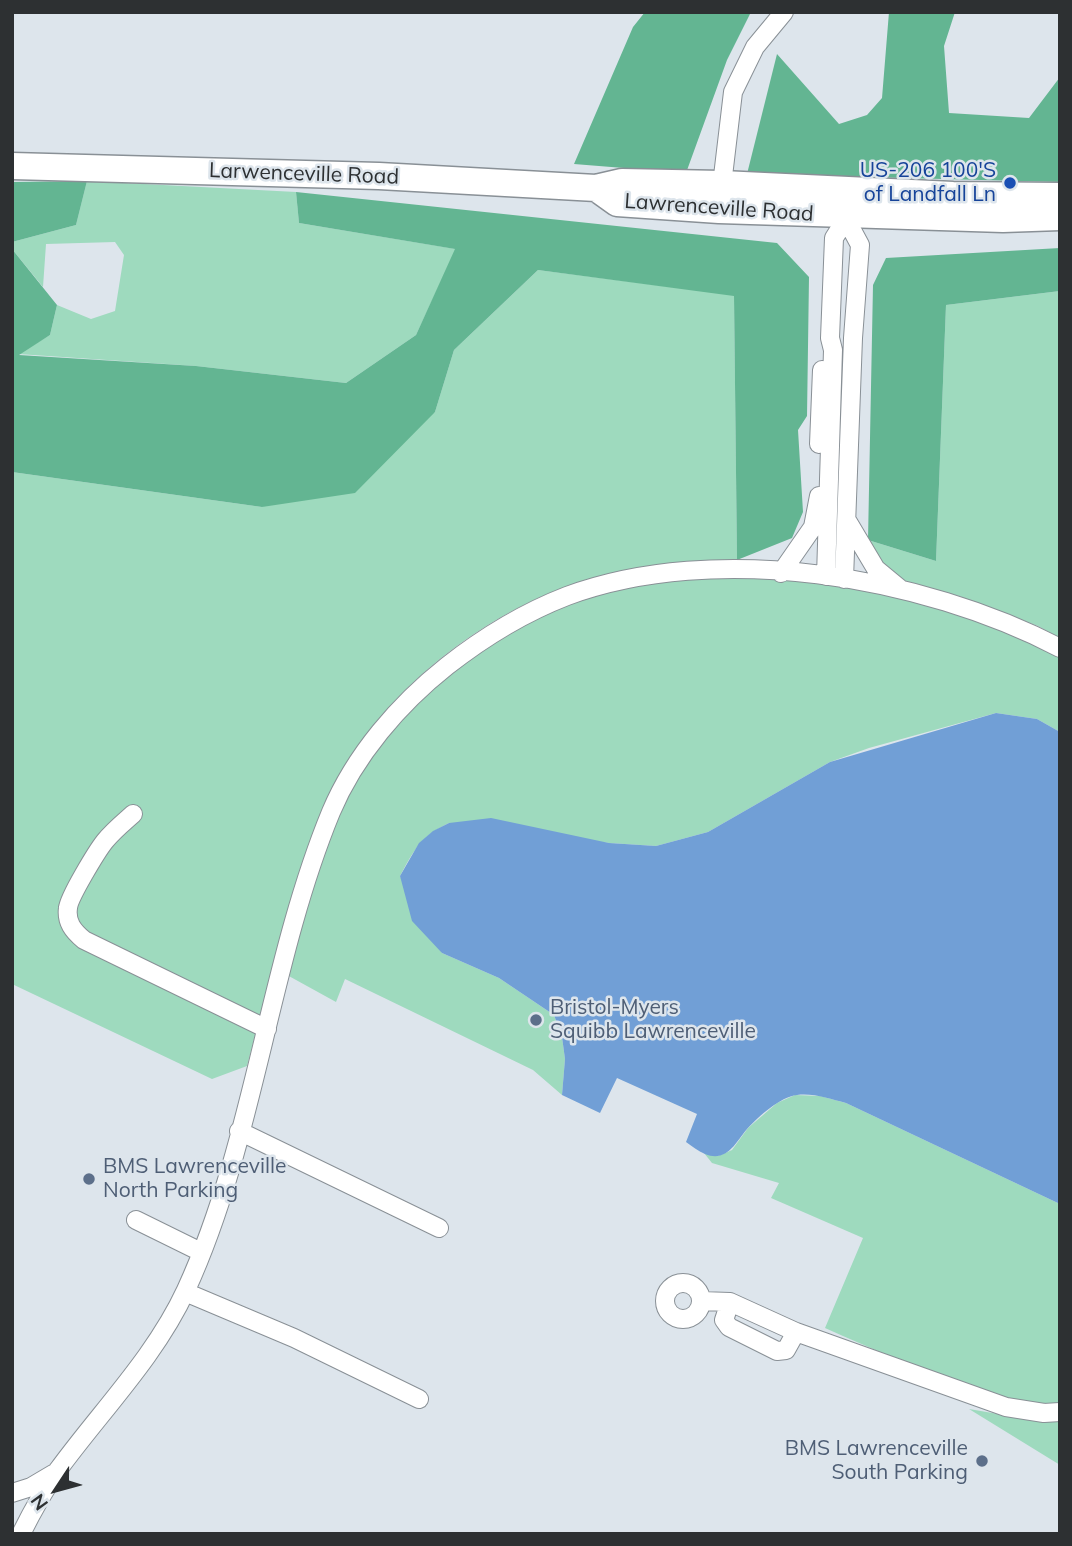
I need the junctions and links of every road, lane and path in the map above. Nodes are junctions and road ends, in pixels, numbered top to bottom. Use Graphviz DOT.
graph roads {
  1 [pos="784,12"];
  2 [pos="12,166"];
  3 [pos="596,188"];
  4 [pos="1060,196"];
  5 [pos="721,197"];
  6 [pos="847,209"];
  7 [pos="1060,217"];
  8 [pos="830,338"];
  9 [pos="853,338"];
  10 [pos="830,468"];
  11 [pos="849,469"];
  12 [pos="847,522"];
  13 [pos="781,573"];
  14 [pos="835,578"];
  15 [pos="901,590"];
  16 [pos="1060,648"];
  17 [pos="133,814"];
  18 [pos="267,1029"];
  19 [pos="239,1131"];
  20 [pos="136,1220"];
  21 [pos="439,1228"];
  22 [pos="201,1252"];
  23 [pos="185,1292"];
  24 [pos="701,1301"];
  25 [pos="730,1302"];
  26 [pos="796,1332"];
  27 [pos="419,1399"];
  28 [pos="1060,1412"];
  29 [pos="57,1473"];
  30 [pos="12,1493"];
  31 [pos="21,1534"];
  1 -- 5 [label="street"];
  2 -- 3 [label="highway, Larwenceville Road"];
  3 -- 5 [label="highway, Lawrenceville Road"];
  4 -- 6 [label="highway, Lawrenceville Road"];
  5 -- 6 [label="highway, Lawrenceville Road"];
  6 -- 7 [label="highway, Lawrenceville Road"];
  6 -- 8 [label="street"];
  6 -- 9 [label="street"];
  8 -- 9 [label="street"];
  8 -- 10 [label="street"];
  8 -- 13 [label="street"];
  9 -- 11 [label="street"];
  10 -- 11 [label="street"];
  10 -- 14 [label="street"];
  11 -- 12 [label="street"];
  12 -- 14 [label="street"];
  12 -- 15 [label="street"];
  13 -- 14 [label="street"];
  13 -- 18 [label="street"];
  14 -- 15 [label="street"];
  15 -- 16 [label="street"];
  17 -- 18 [label="street"];
  18 -- 19 [label="street"];
  19 -- 21 [label="street"];
  19 -- 22 [label="street"];
  20 -- 22 [label="street"];
  22 -- 23 [label="street"];
  23 -- 27 [label="street"];
  23 -- 29 [label="street"];
  24 -- 25 [label="street"];
  25 -- 26 [label="street"];
  25 -- 26 [label="street"];
  26 -- 28 [label="street"];
  29 -- 30 [label="street"];
  29 -- 31 [label="street"];
}
